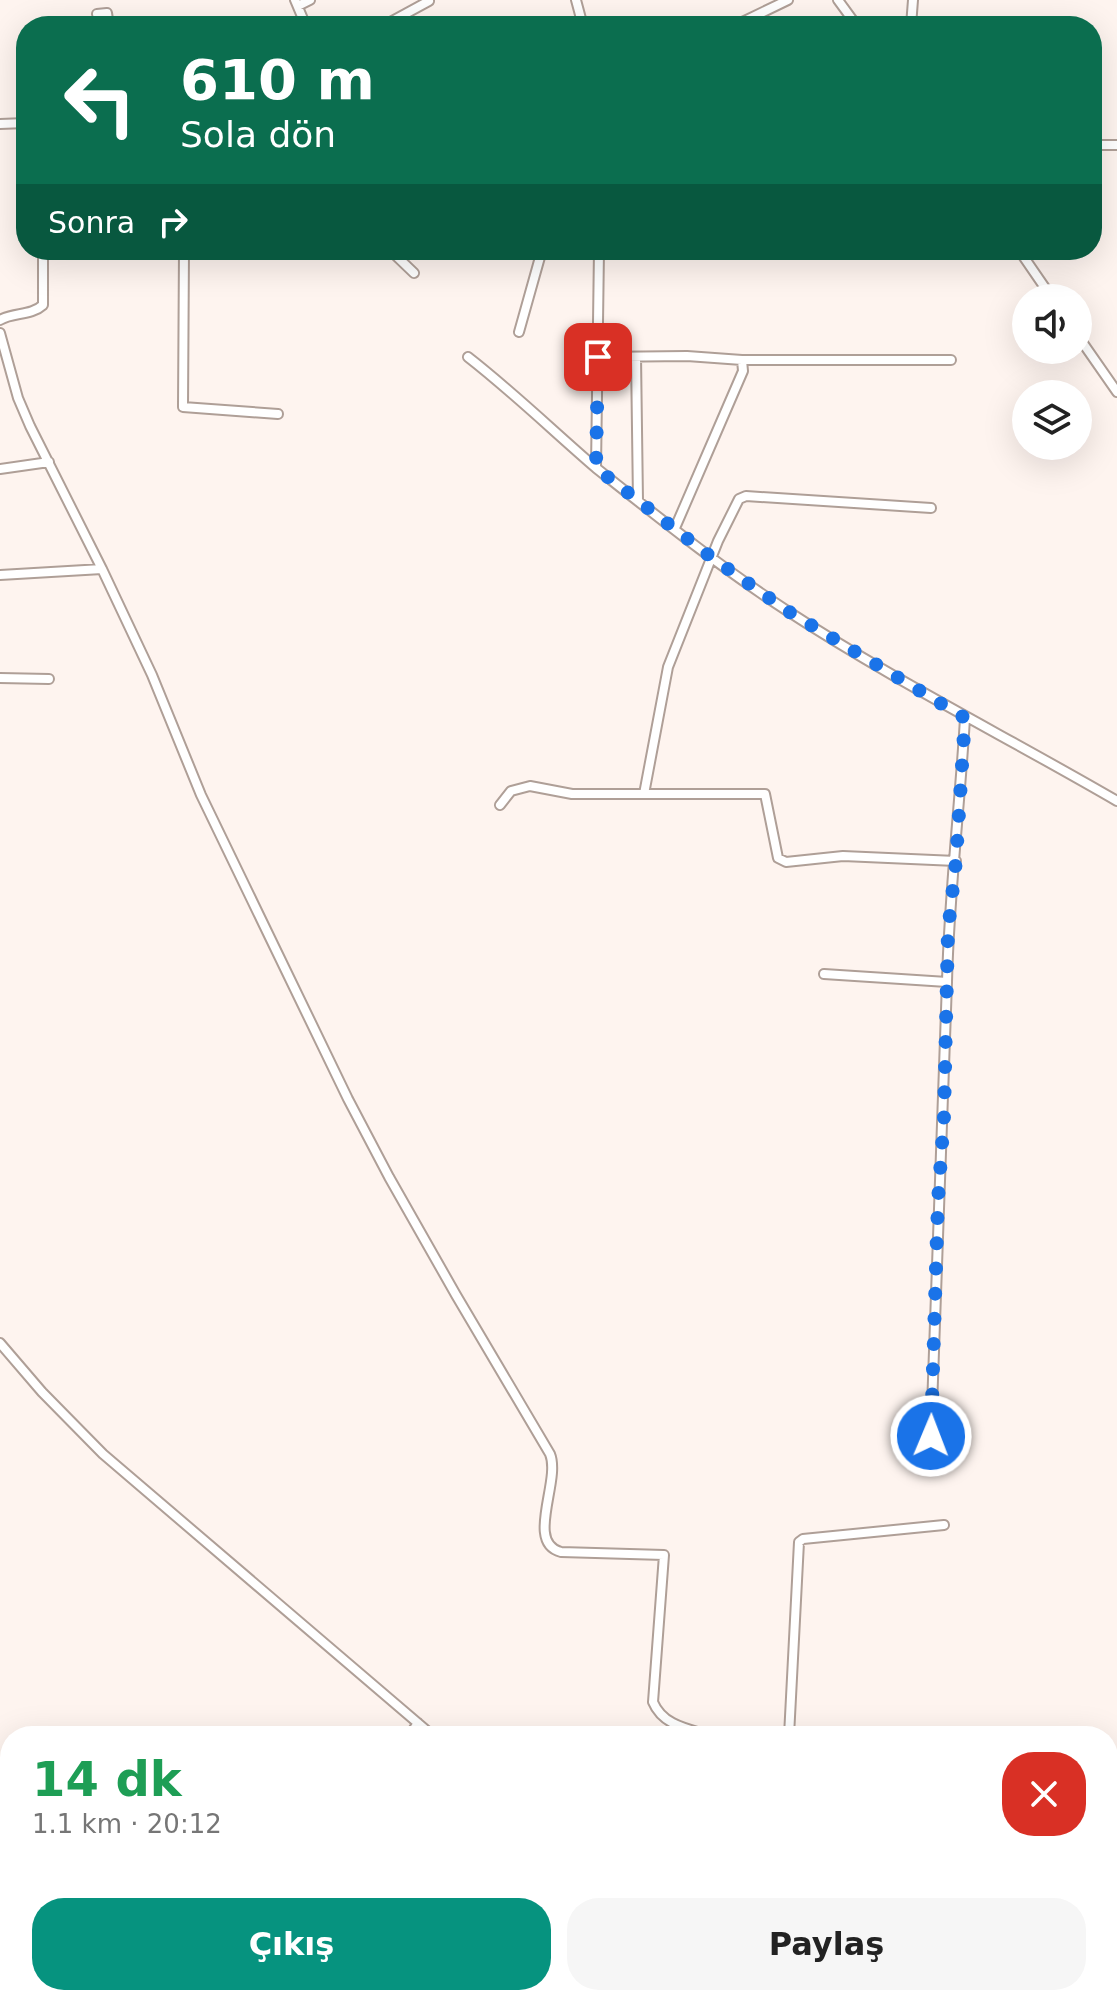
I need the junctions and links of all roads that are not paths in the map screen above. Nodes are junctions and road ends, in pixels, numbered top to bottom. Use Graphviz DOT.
graph roads {
  1 [pos="310,0"];
  2 [pos="788,0"];
  3 [pos="429,1"];
  4 [pos="296,3"];
  5 [pos="97,14"];
  6 [pos="107,16"];
  7 [pos="401,16"];
  8 [pos="755,16"];
  9 [pos="43,260"];
  10 [pos="184,260"];
  11 [pos="400,260"];
  12 [pos="539,260"];
  13 [pos="599,260"];
  14 [pos="1026,260"];
  15 [pos="414,273"];
  16 [pos="1042,284"];
  17 [pos="0,320"];
  18 [pos="519,332"];
  19 [pos="0,333"];
  20 [pos="1092,356"];
  21 [pos="468,357"];
  22 [pos="598,357"];
  23 [pos="636,357"];
  24 [pos="742,360"];
  25 [pos="951,360"];
  26 [pos="1117,392"];
  27 [pos="278,414"];
  28 [pos="49,462"];
  29 [pos="596,468"];
  30 [pos="0,469"];
  31 [pos="638,501"];
  32 [pos="931,508"];
  33 [pos="675,528"];
  34 [pos="711,557"];
  35 [pos="102,569"];
  36 [pos="0,575"];
  37 [pos="0,678"];
  38 [pos="49,679"];
  39 [pos="965,718"];
  40 [pos="644,794"];
  41 [pos="1117,801"];
  42 [pos="500,805"];
  43 [pos="956,861"];
  44 [pos="824,974"];
  45 [pos="947,982"];
  46 [pos="0,1343"];
  47 [pos="931,1436"];
  48 [pos="944,1525"];
  49 [pos="418,1723"];
  50 [pos="416,1726"];
  51 [pos="421,1726"];
  52 [pos="681,1726"];
  53 [pos="789,1726"];
  1 -- 4 [label="street"];
  2 -- 8 [label="street"];
  3 -- 7 [label="street"];
  5 -- 6 [label="street"];
  9 -- 17 [label="street"];
  10 -- 27 [label="street"];
  11 -- 15 [label="street"];
  12 -- 18 [label="street"];
  13 -- 22 [label="street"];
  14 -- 16 [label="street"];
  19 -- 28 [label="street"];
  20 -- 26 [label="street"];
  21 -- 29 [label="street"];
  22 -- 23 [label="street"];
  22 -- 29 [label="street"];
  23 -- 24 [label="street"];
  23 -- 31 [label="street"];
  24 -- 25 [label="street"];
  24 -- 33 [label="street"];
  28 -- 30 [label="street"];
  28 -- 35 [label="street"];
  29 -- 31 [label="street"];
  31 -- 33 [label="street"];
  32 -- 34 [label="street"];
  33 -- 34 [label="street"];
  34 -- 39 [label="street"];
  34 -- 40 [label="street"];
  35 -- 36 [label="street"];
  35 -- 52 [label="street"];
  37 -- 38 [label="street"];
  39 -- 41 [label="street"];
  39 -- 43 [label="street"];
  40 -- 42 [label="street"];
  40 -- 43 [label="street"];
  43 -- 45 [label="street"];
  44 -- 45 [label="street"];
  45 -- 47 [label="street"];
  46 -- 49 [label="street"];
  48 -- 53 [label="street"];
  49 -- 50 [label="street"];
  49 -- 51 [label="street"];
}
